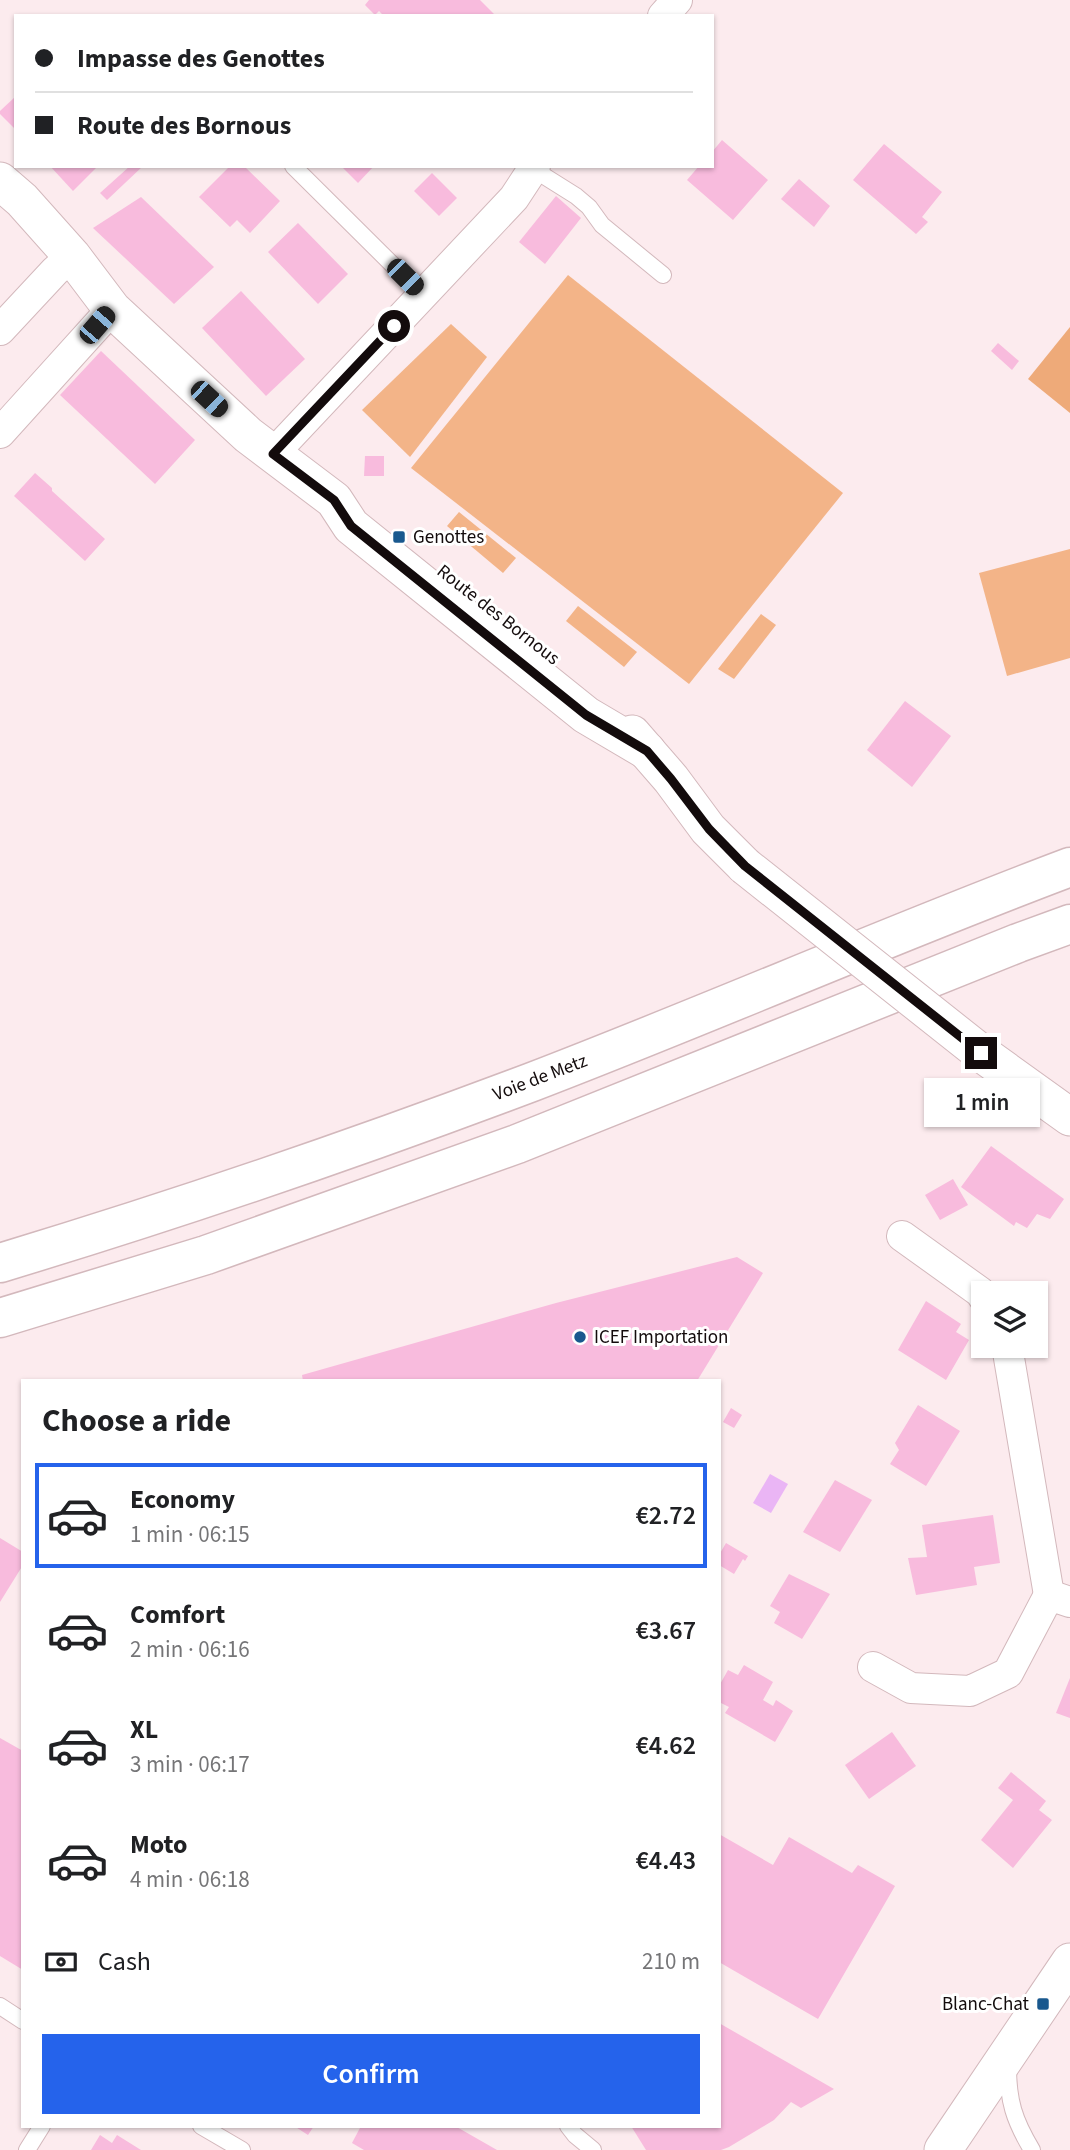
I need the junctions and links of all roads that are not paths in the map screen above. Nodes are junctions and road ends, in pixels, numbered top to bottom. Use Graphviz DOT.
graph roads {
  1 [pos="295,168"];
  2 [pos="534,168"];
  3 [pos="0,181"];
  4 [pos="72,256"];
  5 [pos="663,275"];
  6 [pos="423,295"];
  7 [pos="112,309"];
  8 [pos="0,330"];
  9 [pos="0,433"];
  10 [pos="273,454"];
  11 [pos="1070,867"];
  12 [pos="1070,924"];
  13 [pos="1070,1117"];
  14 [pos="902,1236"];
  15 [pos="0,1264"];
  16 [pos="971,1286"];
  17 [pos="0,1318"];
  18 [pos="1010,1358"];
  19 [pos="1060,1598"];
  20 [pos="873,1667"];
  21 [pos="1070,1962"];
  22 [pos="0,2006"];
  23 [pos="21,2020"];
  24 [pos="1008,2057"];
  25 [pos="41,2128"];
  26 [pos="204,2128"];
  27 [pos="569,2128"];
  28 [pos="27,2150"];
  29 [pos="242,2150"];
  30 [pos="593,2150"];
  31 [pos="943,2150"];
  32 [pos="1031,2150"];
  1 -- 6 [label="lane"];
  2 -- 5 [label="lane"];
  2 -- 6 [label="street"];
  3 -- 4 [label="street, Route des Bornous"];
  4 -- 7 [label="street, Route des Bornous"];
  4 -- 8 [label="street"];
  6 -- 10 [label="street"];
  7 -- 9 [label="street"];
  7 -- 10 [label="street, Route des Bornous"];
  10 -- 13 [label="street, Route des Bornous, bridge"];
  11 -- 15 [label="highway, Voie de Metz"];
  12 -- 17 [label="highway"];
  14 -- 16 [label="street"];
  18 -- 19 [label="street"];
  19 -- 20 [label="street"];
  21 -- 24 [label="street"];
  22 -- 23 [label="lane"];
  24 -- 31 [label="street"];
  24 -- 32 [label="lane"];
  25 -- 28 [label="lane"];
  26 -- 29 [label="lane"];
  27 -- 30 [label="lane"];
}
